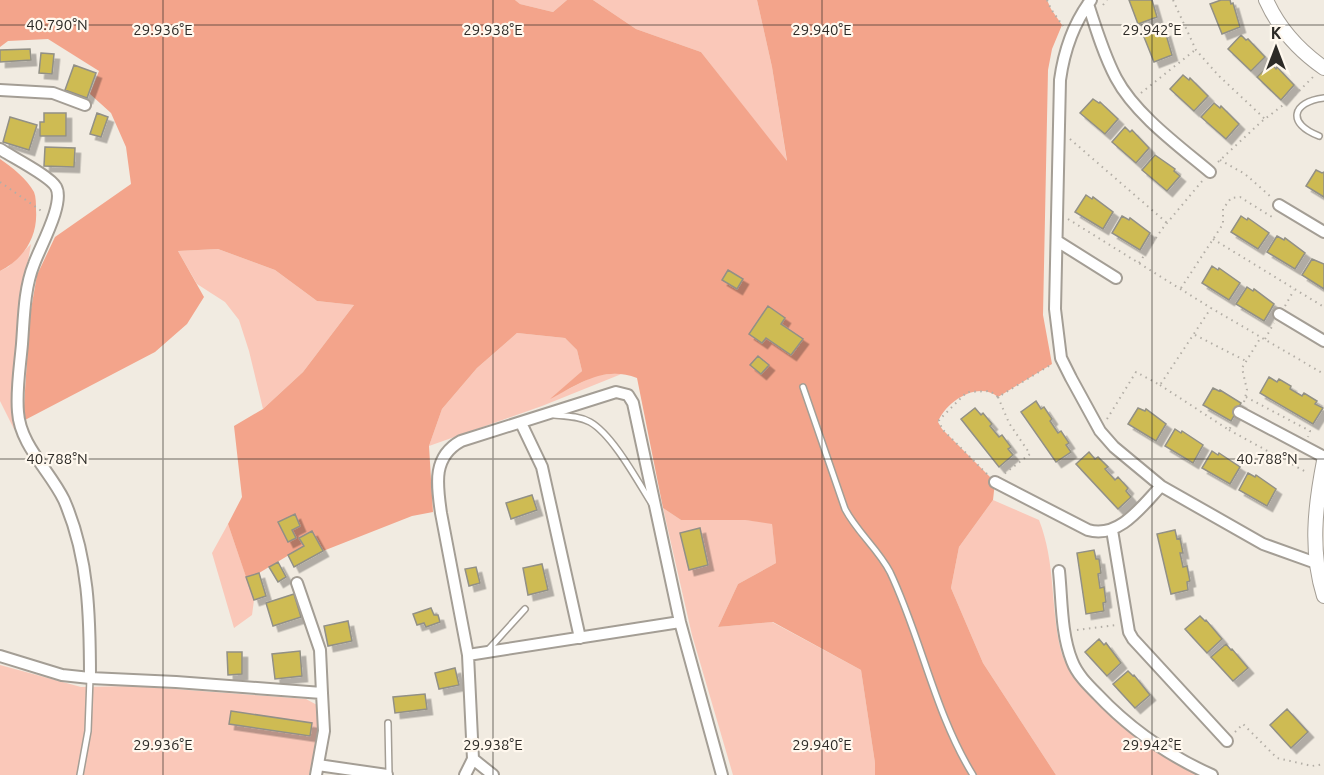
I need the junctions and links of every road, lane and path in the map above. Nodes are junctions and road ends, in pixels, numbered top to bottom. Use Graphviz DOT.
graph roads {
  1 [pos="1047,0"];
  2 [pos="1173,0"];
  3 [pos="1266,0"];
  4 [pos="1089,2"];
  5 [pos="1070,35"];
  6 [pos="1197,50"];
  7 [pos="1320,71"];
  8 [pos="0,90"];
  9 [pos="1324,98"];
  10 [pos="1132,101"];
  11 [pos="85,105"];
  12 [pos="1265,119"];
  13 [pos="1319,136"];
  14 [pos="1068,137"];
  15 [pos="0,149"];
  16 [pos="1220,160"];
  17 [pos="1210,172"];
  18 [pos="0,182"];
  19 [pos="1279,205"];
  20 [pos="1066,218"];
  21 [pos="52,219"];
  22 [pos="1167,223"];
  23 [pos="1324,232"];
  24 [pos="1214,239"];
  25 [pos="1057,241"];
  26 [pos="1139,263"];
  27 [pos="1116,278"];
  28 [pos="1181,288"];
  29 [pos="1324,307"];
  30 [pos="1211,308"];
  31 [pos="1279,315"];
  32 [pos="1194,334"];
  33 [pos="1261,337"];
  34 [pos="1324,341"];
  35 [pos="1246,361"];
  36 [pos="1052,364"];
  37 [pos="1324,374"];
  38 [pos="1160,385"];
  39 [pos="803,387"];
  40 [pos="999,397"];
  41 [pos="1246,397"];
  42 [pos="1239,412"];
  43 [pos="547,414"];
  44 [pos="1106,421"];
  45 [pos="521,423"];
  46 [pos="1229,430"];
  47 [pos="1313,443"];
  48 [pos="1324,459"];
  49 [pos="1312,476"];
  50 [pos="995,482"];
  51 [pos="1161,486"];
  52 [pos="656,511"];
  53 [pos="1112,530"];
  54 [pos="1316,564"];
  55 [pos="1059,571"];
  56 [pos="297,583"];
  57 [pos="1324,596"];
  58 [pos="525,609"];
  59 [pos="680,622"];
  60 [pos="1126,624"];
  61 [pos="1065,631"];
  62 [pos="580,638"];
  63 [pos="485,653"];
  64 [pos="0,656"];
  65 [pos="468,656"];
  66 [pos="90,678"];
  67 [pos="322,693"];
  68 [pos="387,723"];
  69 [pos="1227,741"];
  70 [pos="473,759"];
  71 [pos="1324,764"];
  72 [pos="317,770"];
  73 [pos="80,775"];
  74 [pos="388,775"];
  75 [pos="465,775"];
  76 [pos="493,775"];
  77 [pos="722,775"];
  78 [pos="973,775"];
  79 [pos="1212,775"];
  1 -- 5 [label="path"];
  2 -- 6 [label="path"];
  3 -- 7 [label="street"];
  4 -- 5 [label="street"];
  4 -- 10 [label="street"];
  5 -- 25 [label="street"];
  6 -- 10 [label="path"];
  6 -- 12 [label="path"];
  7 -- 12 [label="path"];
  8 -- 11 [label="street"];
  9 -- 13 [label="lane"];
  10 -- 17 [label="street"];
  12 -- 16 [label="path"];
  14 -- 22 [label="path"];
  15 -- 21 [label="street"];
  16 -- 17 [label="path"];
  16 -- 19 [label="path"];
  17 -- 22 [label="path"];
  18 -- 21 [label="path"];
  19 -- 23 [label="street"];
  19 -- 24 [label="path"];
  20 -- 26 [label="path"];
  21 -- 66 [label="street"];
  22 -- 26 [label="path"];
  24 -- 28 [label="path"];
  24 -- 29 [label="path"];
  25 -- 27 [label="street"];
  25 -- 51 [label="street"];
  26 -- 28 [label="path"];
  28 -- 30 [label="path"];
  30 -- 32 [label="path"];
  30 -- 33 [label="path"];
  31 -- 34 [label="street"];
  32 -- 35 [label="path"];
  32 -- 38 [label="path"];
  33 -- 35 [label="path"];
  33 -- 37 [label="path"];
  35 -- 41 [label="path"];
  36 -- 40 [label="path"];
  38 -- 44 [label="path"];
  38 -- 46 [label="path"];
  39 -- 78 [label="lane"];
  40 -- 50 [label="path"];
  40 -- 50 [label="path"];
  41 -- 42 [label="path"];
  41 -- 47 [label="path"];
  42 -- 46 [label="path"];
  42 -- 48 [label="street"];
  43 -- 45 [label="street"];
  43 -- 52 [label="lane"];
  43 -- 52 [label="street"];
  45 -- 62 [label="street"];
  45 -- 65 [label="street"];
  46 -- 49 [label="path"];
  48 -- 54 [label="street"];
  50 -- 53 [label="street"];
  51 -- 53 [label="street"];
  51 -- 54 [label="street"];
  52 -- 59 [label="street"];
  53 -- 60 [label="street"];
  54 -- 57 [label="street"];
  55 -- 61 [label="street"];
  56 -- 67 [label="street"];
  58 -- 63 [label="lane"];
  59 -- 62 [label="street"];
  59 -- 77 [label="street"];
  60 -- 61 [label="path"];
  60 -- 69 [label="street"];
  61 -- 79 [label="street"];
  62 -- 63 [label="street"];
  63 -- 65 [label="street"];
  64 -- 66 [label="street"];
  65 -- 70 [label="street"];
  66 -- 67 [label="street"];
  66 -- 73 [label="lane"];
  67 -- 72 [label="street"];
  68 -- 74 [label="lane"];
  69 -- 71 [label="path"];
  70 -- 75 [label="street"];
  70 -- 76 [label="street"];
  72 -- 74 [label="street"];
}
